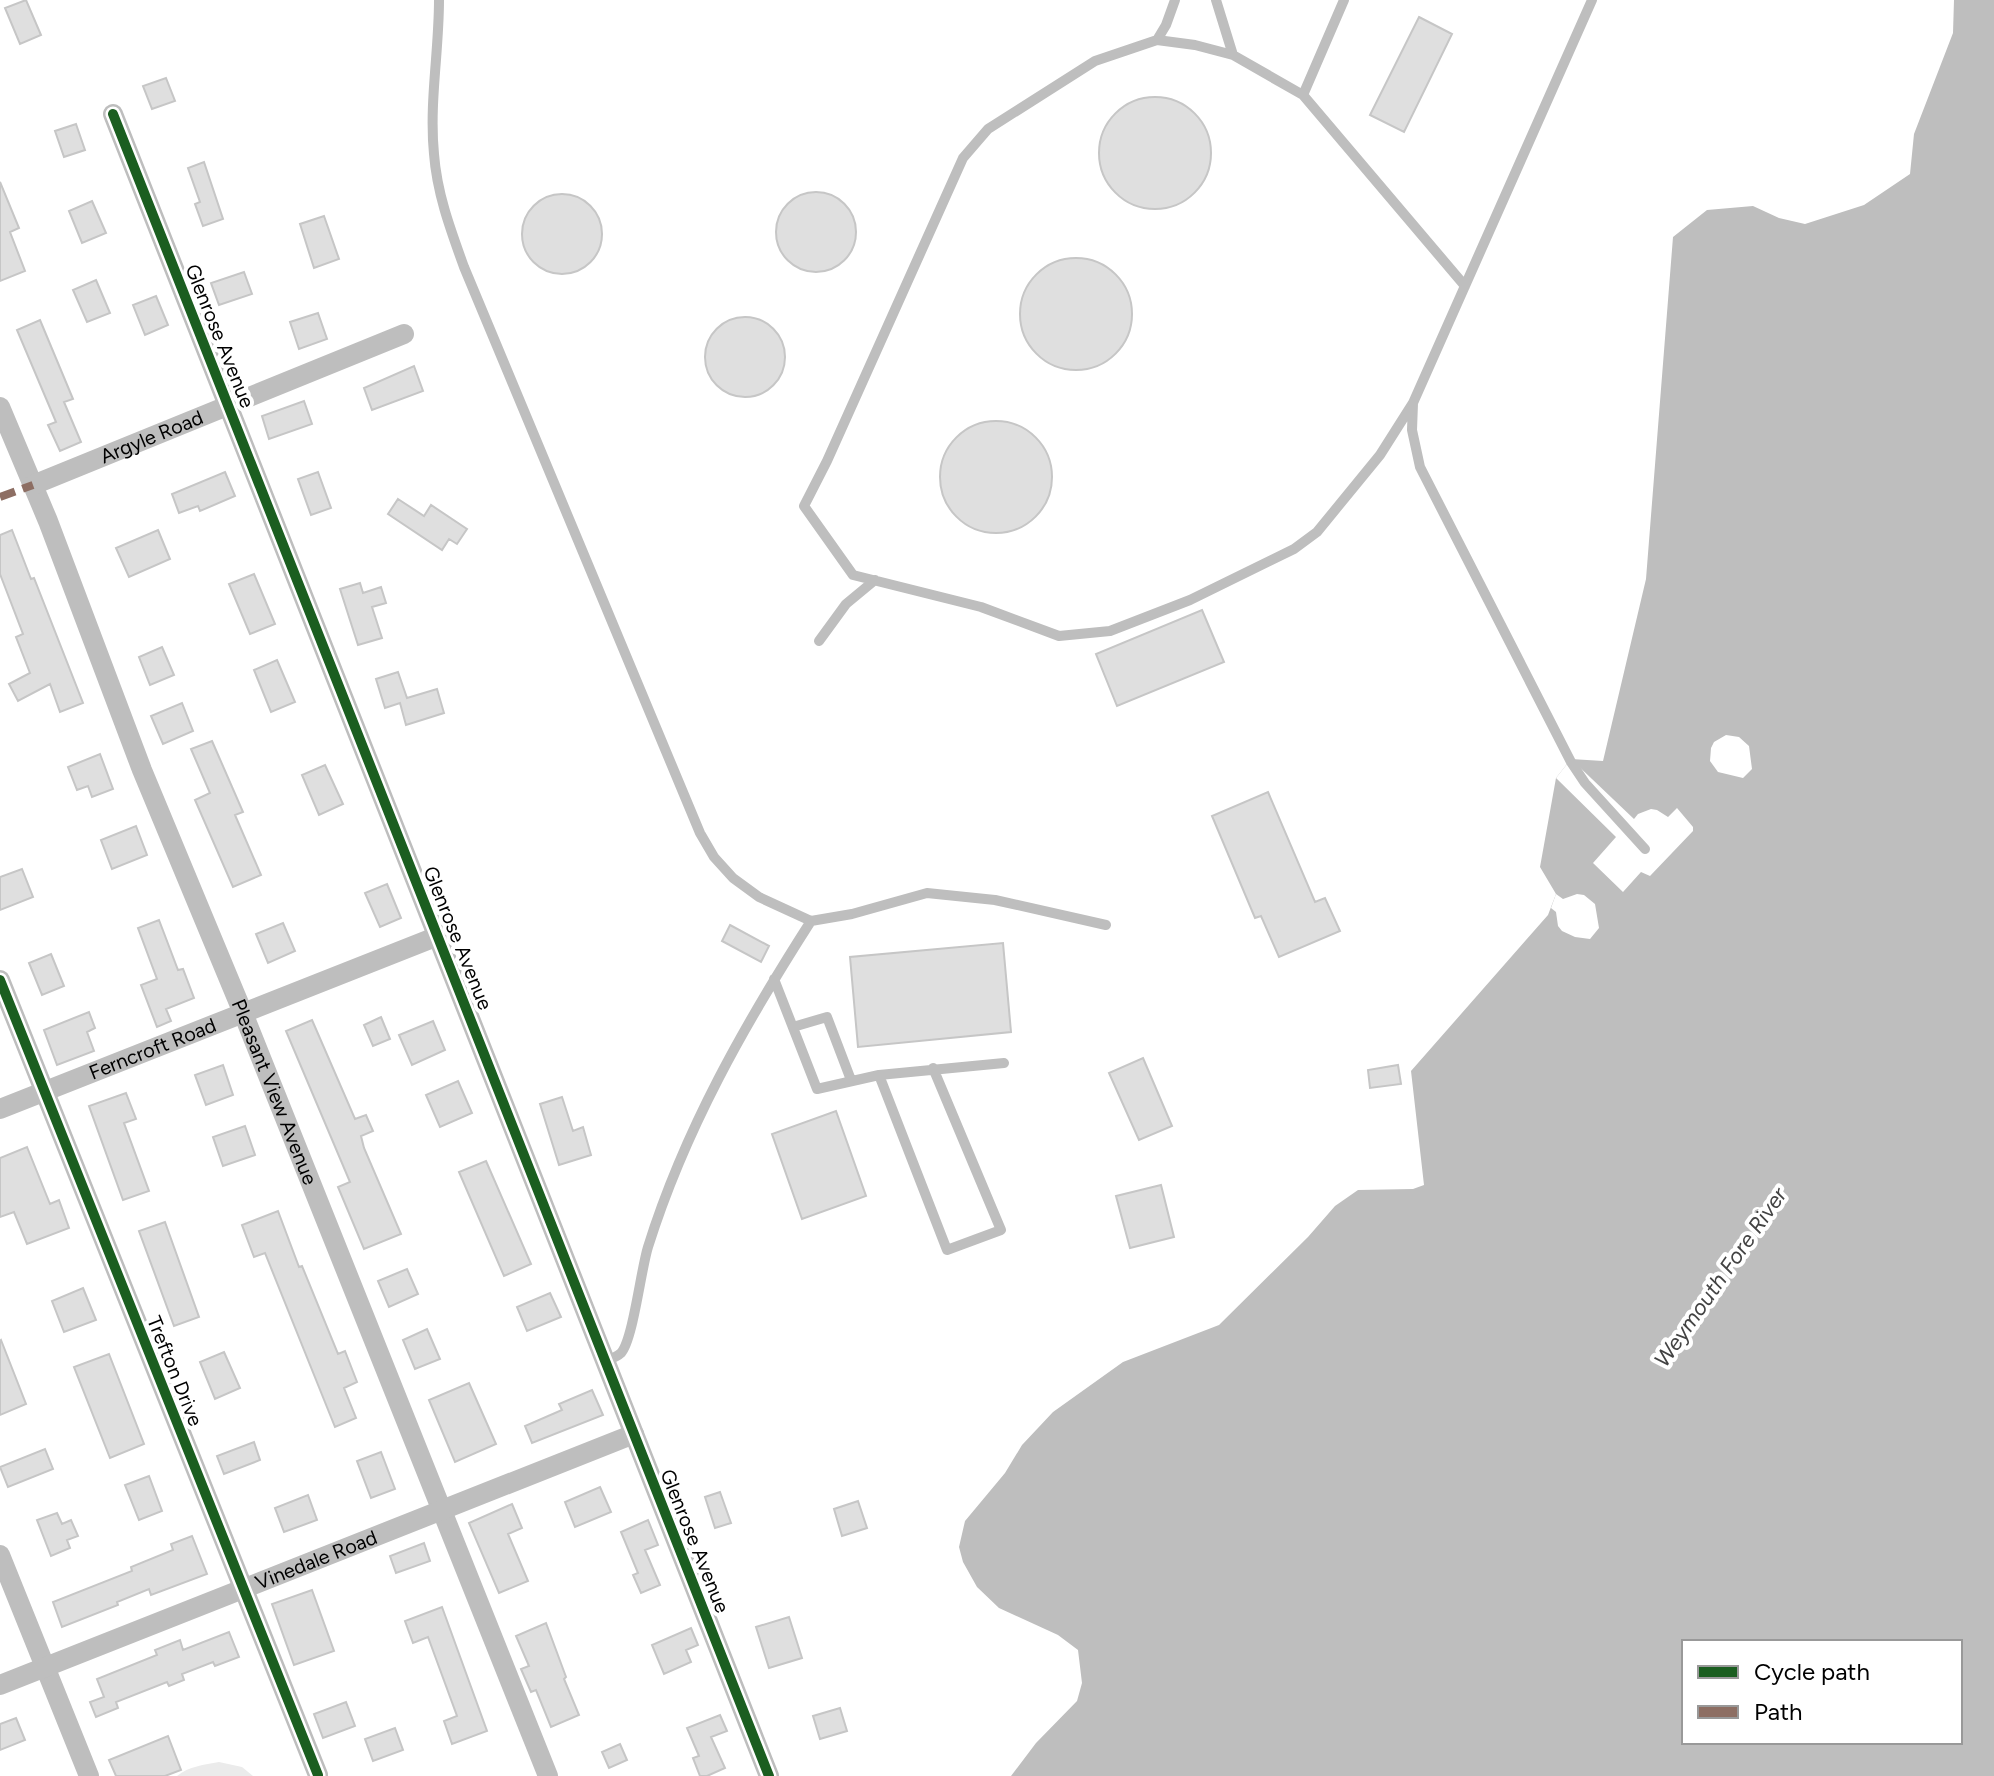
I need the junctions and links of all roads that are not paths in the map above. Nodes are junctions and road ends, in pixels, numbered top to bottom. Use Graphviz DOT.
graph roads {
  1 [pos="439,0"];
  2 [pos="1175,0"];
  3 [pos="1216,0"];
  4 [pos="1344,0"];
  5 [pos="1592,0"];
  6 [pos="1157,40"];
  7 [pos="1233,55"];
  8 [pos="1303,95"];
  9 [pos="113,114"];
  10 [pos="1465,286"];
  11 [pos="404,334"];
  12 [pos="1413,403"];
  13 [pos="228,405"];
  14 [pos="0,407"];
  15 [pos="33,485"];
  16 [pos="875,580"];
  17 [pos="819,641"];
  18 [pos="1645,849"];
  19 [pos="811,921"];
  20 [pos="1106,925"];
  21 [pos="438,936"];
  22 [pos="774,979"];
  23 [pos="0,980"];
  24 [pos="243,1013"];
  25 [pos="793,1027"];
  26 [pos="1004,1063"];
  27 [pos="933,1068"];
  28 [pos="879,1075"];
  29 [pos="851,1080"];
  30 [pos="44,1092"];
  31 [pos="0,1109"];
  32 [pos="605,1361"];
  33 [pos="634,1434"];
  34 [pos="441,1509"];
  35 [pos="0,1555"];
  36 [pos="243,1590"];
  37 [pos="44,1666"];
  38 [pos="0,1685"];
  39 [pos="318,1775"];
  40 [pos="89,1776"];
  41 [pos="548,1776"];
  42 [pos="769,1776"];
  1 -- 19 [label="lane"];
  2 -- 6 [label="lane"];
  3 -- 7 [label="lane"];
  4 -- 8 [label="lane"];
  5 -- 10 [label="lane"];
  6 -- 7 [label="lane"];
  6 -- 16 [label="lane"];
  7 -- 8 [label="lane"];
  8 -- 10 [label="lane"];
  9 -- 13 [label="street, Glenrose Avenue"];
  10 -- 12 [label="lane"];
  11 -- 13 [label="street, Argyle Road"];
  12 -- 16 [label="lane"];
  12 -- 18 [label="lane"];
  13 -- 15 [label="street, Argyle Road"];
  13 -- 21 [label="street, Glenrose Avenue"];
  14 -- 15 [label="street, Pleasant View Avenue"];
  15 -- 24 [label="street, Pleasant View Avenue"];
  16 -- 17 [label="lane"];
  19 -- 20 [label="lane"];
  19 -- 22 [label="lane"];
  21 -- 24 [label="street, Ferncroft Road"];
  21 -- 32 [label="street, Glenrose Avenue"];
  22 -- 25 [label="lane"];
  22 -- 32 [label="lane"];
  23 -- 30 [label="street, Trefton Drive"];
  24 -- 30 [label="street, Ferncroft Road"];
  24 -- 34 [label="street, Pleasant View Avenue"];
  25 -- 29 [label="lane"];
  25 -- 29 [label="lane"];
  26 -- 27 [label="lane"];
  27 -- 28 [label="lane"];
  27 -- 28 [label="lane"];
  28 -- 29 [label="lane"];
  30 -- 31 [label="street, Ferncroft Road"];
  30 -- 36 [label="street, Trefton Drive"];
  32 -- 33 [label="street, Glenrose Avenue"];
  33 -- 34 [label="street, Vinedale Road"];
  33 -- 42 [label="street, Glenrose Avenue"];
  34 -- 36 [label="street, Vinedale Road"];
  34 -- 41 [label="street, Pleasant View Avenue"];
  35 -- 37 [label="street"];
  36 -- 37 [label="street, Vinedale Road"];
  36 -- 39 [label="street, Trefton Drive"];
  37 -- 38 [label="street, Vinedale Road"];
  37 -- 40 [label="street"];
}
